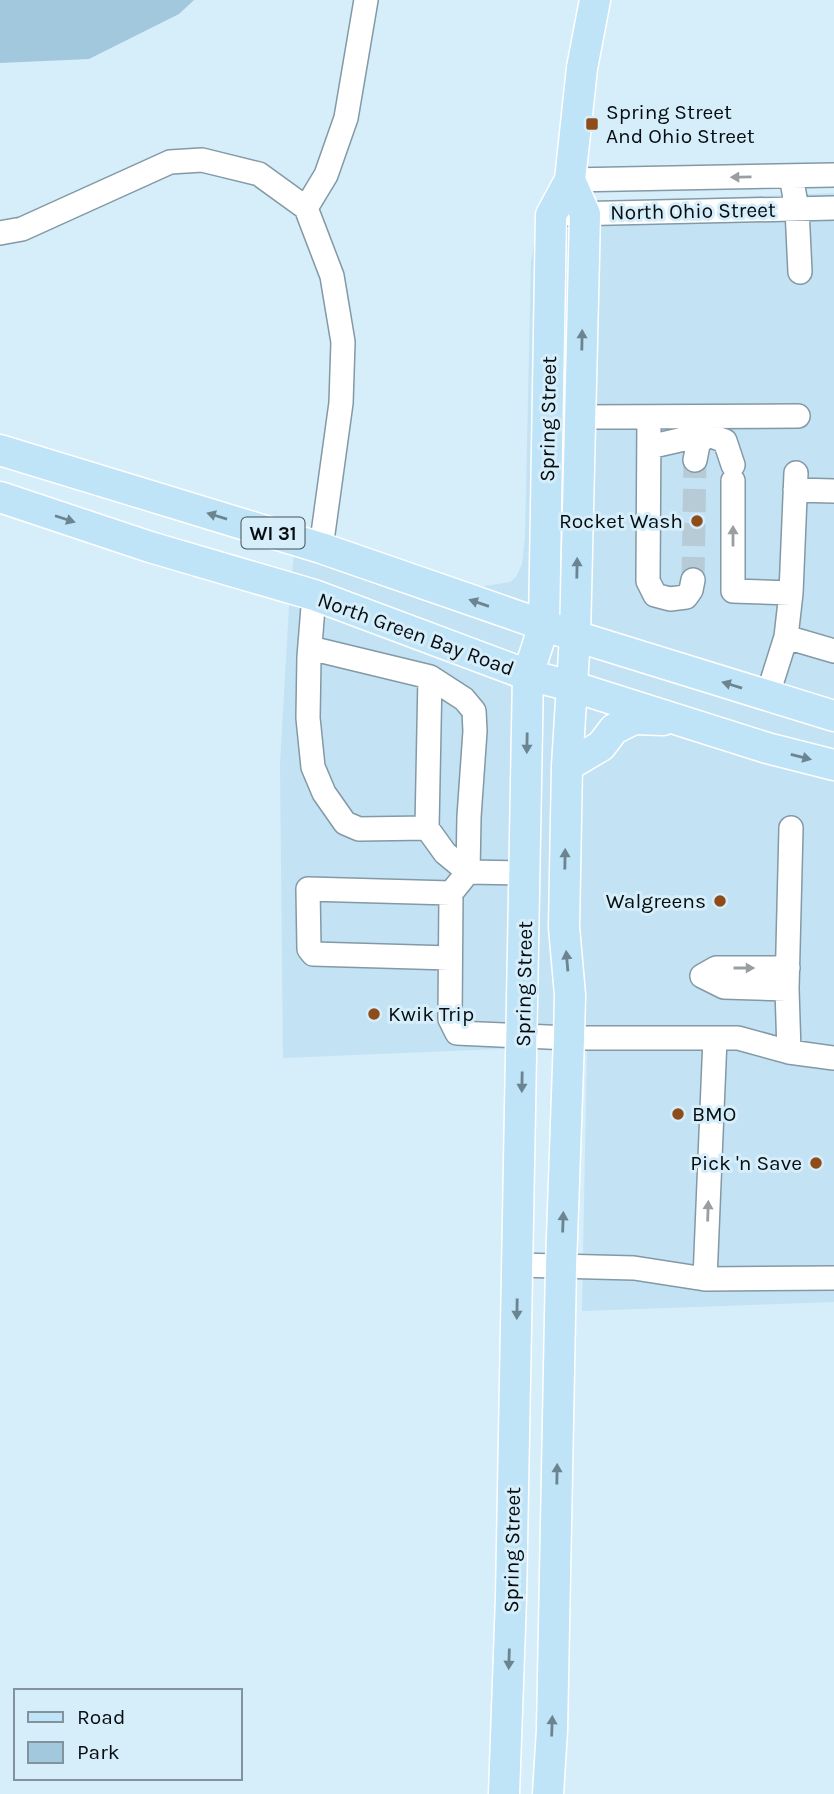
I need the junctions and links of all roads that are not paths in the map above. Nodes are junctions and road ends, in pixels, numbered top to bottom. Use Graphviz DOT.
graph roads {
  1 [pos="366,0"];
  2 [pos="595,0"];
  3 [pos="834,175"];
  4 [pos="791,176"];
  5 [pos="689,178"];
  6 [pos="570,180"];
  7 [pos="306,208"];
  8 [pos="834,208"];
  9 [pos="797,209"];
  10 [pos="689,212"];
  11 [pos="585,214"];
  12 [pos="551,215"];
  13 [pos="0,233"];
  14 [pos="800,272"];
  15 [pos="798,416"];
  16 [pos="580,417"];
  17 [pos="649,417"];
  18 [pos="706,434"];
  19 [pos="649,447"];
  20 [pos="0,450"];
  21 [pos="695,460"];
  22 [pos="834,491"];
  23 [pos="0,497"];
  24 [pos="321,548"];
  25 [pos="693,580"];
  26 [pos="791,593"];
  27 [pos="314,596"];
  28 [pos="544,625"];
  29 [pos="575,636"];
  30 [pos="786,637"];
  31 [pos="310,648"];
  32 [pos="834,651"];
  33 [pos="528,675"];
  34 [pos="430,677"];
  35 [pos="572,686"];
  36 [pos="767,696"];
  37 [pos="834,716"];
  38 [pos="678,720"];
  39 [pos="834,765"];
  40 [pos="567,766"];
  41 [pos="427,828"];
  42 [pos="791,828"];
  43 [pos="468,872"];
  44 [pos="526,873"];
  45 [pos="451,893"];
  46 [pos="450,958"];
  47 [pos="702,976"];
  48 [pos="788,978"];
  49 [pos="523,1037"];
  50 [pos="569,1038"];
  51 [pos="715,1038"];
  52 [pos="789,1052"];
  53 [pos="834,1058"];
  54 [pos="518,1265"];
  55 [pos="561,1266"];
  56 [pos="834,1278"];
  57 [pos="705,1279"];
  58 [pos="512,1524"];
  59 [pos="556,1524"];
  60 [pos="504,1794"];
  61 [pos="548,1794"];
  1 -- 7 [label="street"];
  2 -- 6 [label="main road, Spring Street"];
  3 -- 4 [label="street, North Ohio Street"];
  4 -- 5 [label="street, North Ohio Street, one-way"];
  4 -- 9 [label="street"];
  5 -- 6 [label="street, North Ohio Street"];
  5 -- 10 [label="street"];
  6 -- 11 [label="main road, Spring Street"];
  6 -- 12 [label="main road, Spring Street"];
  7 -- 13 [label="street"];
  7 -- 24 [label="street"];
  8 -- 9 [label="street, North Ohio Street"];
  9 -- 10 [label="street, North Ohio Street"];
  9 -- 14 [label="street"];
  10 -- 11 [label="street, North Ohio Street"];
  11 -- 12 [label="street, North Ohio Street"];
  16 -- 11 [label="main road, Spring Street, one-way"];
  12 -- 28 [label="main road, Spring Street"];
  15 -- 17 [label="street"];
  16 -- 17 [label="street"];
  29 -- 16 [label="main road, Spring Street, one-way"];
  17 -- 19 [label="street"];
  18 -- 19 [label="street"];
  18 -- 21 [label="street"];
  26 -- 18 [label="street, one-way"];
  19 -- 25 [label="street"];
  24 -- 20 [label="main road, WI 31, one-way"];
  22 -- 26 [label="street"];
  23 -- 27 [label="main road, North Green Bay Road / WI 31, one-way"];
  28 -- 24 [label="main road, WI 31, one-way"];
  26 -- 30 [label="street"];
  27 -- 31 [label="street"];
  27 -- 33 [label="main road, North Green Bay Road / WI 31"];
  28 -- 29 [label="main road, WI 31"];
  28 -- 33 [label="main road, Spring Street"];
  29 -- 35 [label="main road, Spring Street"];
  36 -- 29 [label="main road, WI 31, one-way"];
  30 -- 32 [label="street"];
  30 -- 36 [label="street"];
  31 -- 34 [label="street"];
  31 -- 41 [label="street"];
  33 -- 35 [label="main road, North Green Bay Road / WI 31"];
  33 -- 44 [label="main road, Spring Street, one-way"];
  34 -- 41 [label="street"];
  34 -- 43 [label="street"];
  35 -- 38 [label="main road, North Green Bay Road / WI 31"];
  35 -- 40 [label="main road, Spring Street"];
  36 -- 37 [label="main road, WI 31"];
  38 -- 39 [label="main road, North Green Bay Road / WI 31, one-way"];
  38 -- 40 [label="main road"];
  50 -- 40 [label="main road, Spring Street, one-way"];
  41 -- 43 [label="street"];
  42 -- 48 [label="street"];
  43 -- 44 [label="street"];
  43 -- 45 [label="street"];
  44 -- 49 [label="main road, Spring Street"];
  45 -- 46 [label="street"];
  45 -- 46 [label="street"];
  46 -- 49 [label="street"];
  47 -- 48 [label="street, one-way"];
  48 -- 52 [label="street"];
  49 -- 50 [label="street"];
  49 -- 54 [label="main road, Spring Street, one-way"];
  50 -- 51 [label="street"];
  55 -- 50 [label="main road, Spring Street, one-way"];
  51 -- 52 [label="street"];
  57 -- 51 [label="street, one-way"];
  52 -- 53 [label="street"];
  54 -- 55 [label="street"];
  54 -- 58 [label="main road, Spring Street, one-way"];
  55 -- 57 [label="street"];
  59 -- 55 [label="main road, Spring Street, one-way"];
  56 -- 57 [label="street"];
  58 -- 59 [label="main road"];
  58 -- 60 [label="main road, Spring Street, one-way"];
  61 -- 59 [label="main road, Spring Street, one-way"];
}
